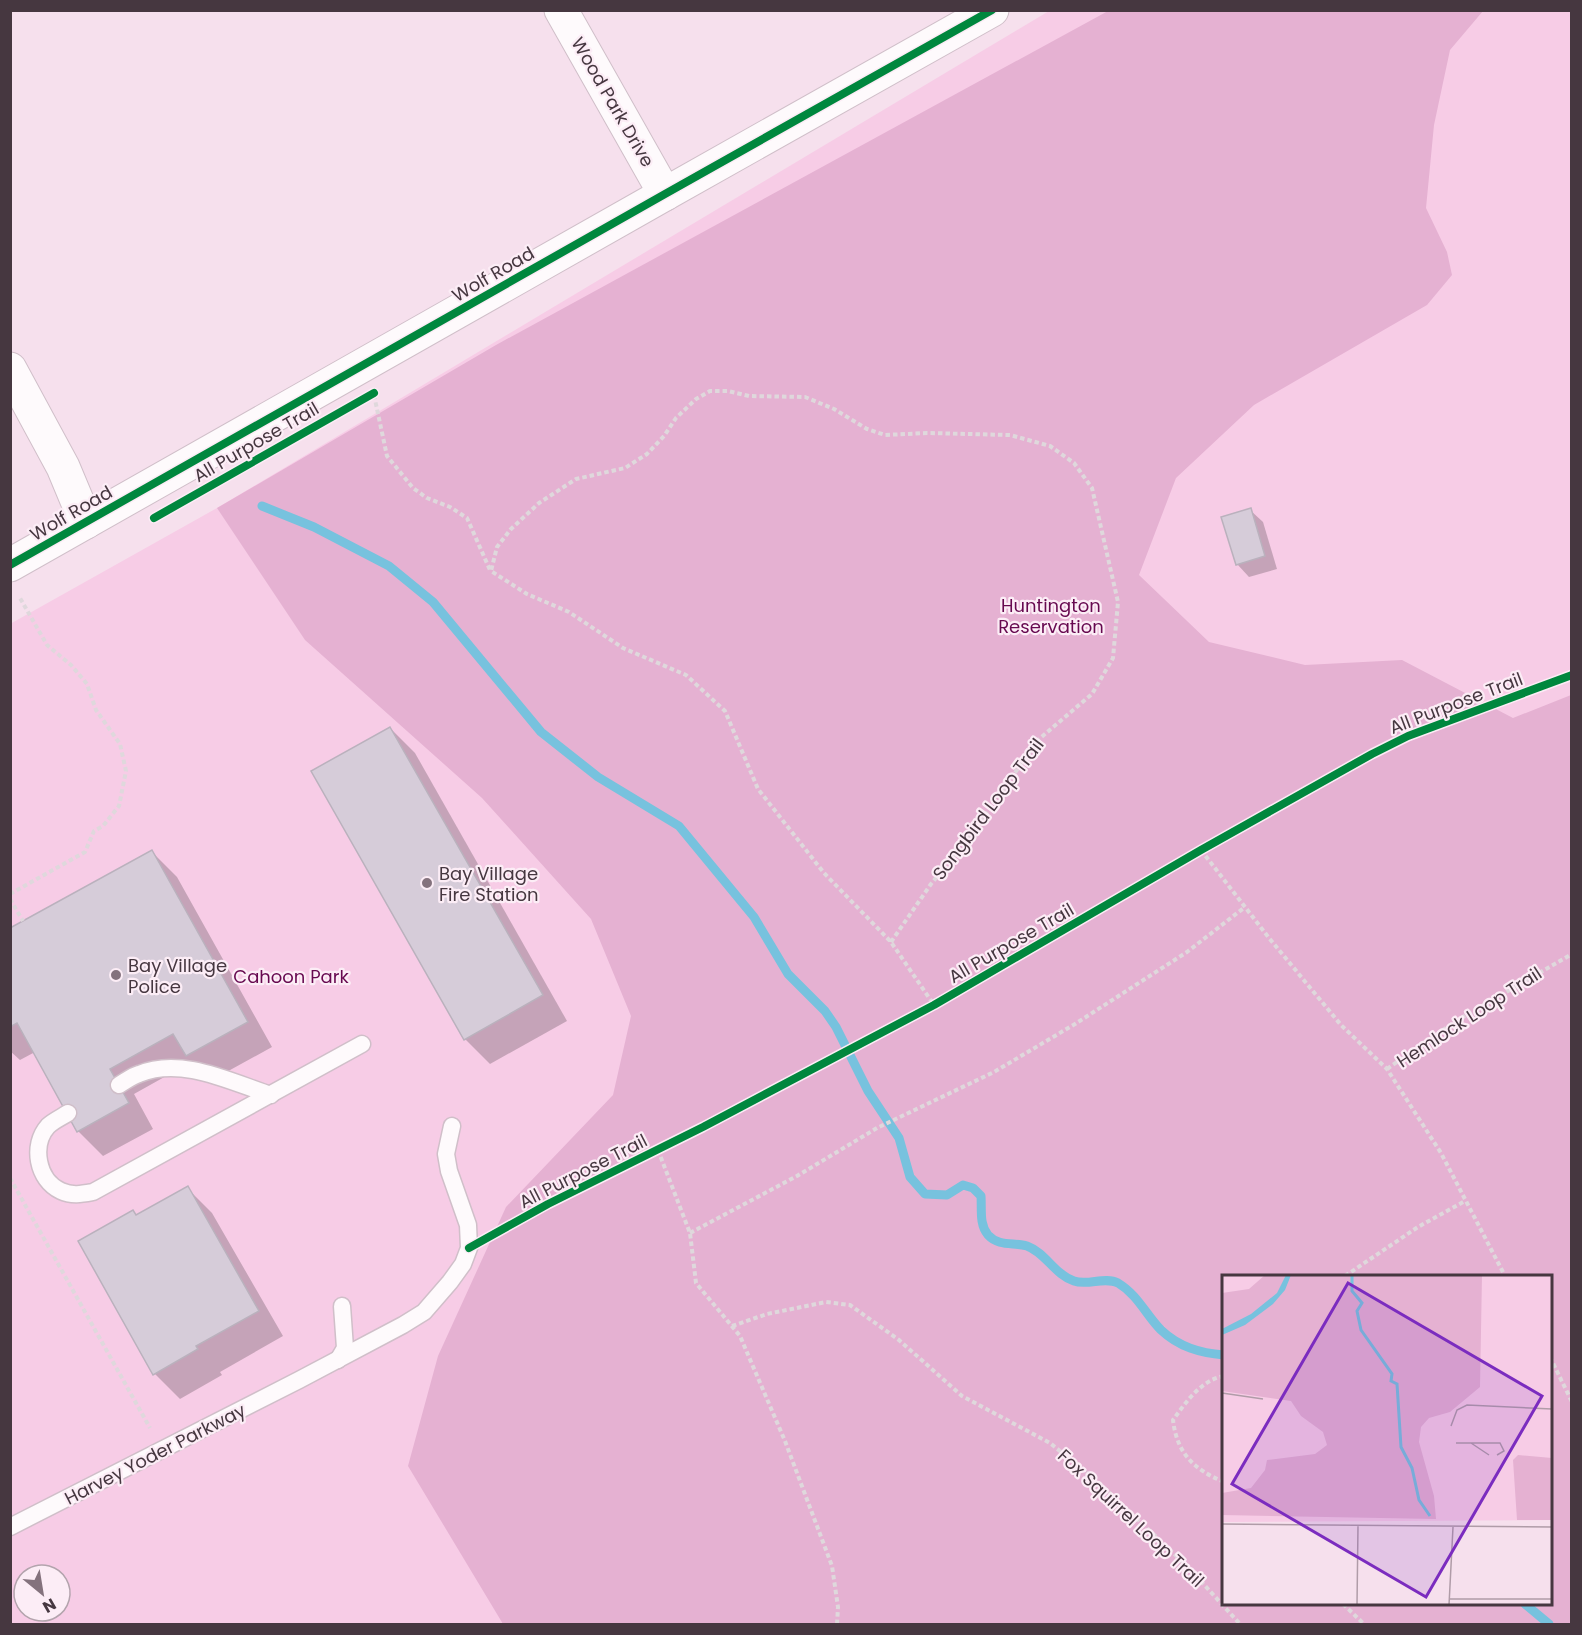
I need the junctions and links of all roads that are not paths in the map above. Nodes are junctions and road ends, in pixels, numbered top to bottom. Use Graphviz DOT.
graph roads {
  1 [pos="561,10"];
  2 [pos="993,10"];
  3 [pos="665,194"];
  4 [pos="10,369"];
  5 [pos="86,522"];
  6 [pos="10,565"];
  7 [pos="362,1044"];
  8 [pos="119,1085"];
  9 [pos="271,1095"];
  10 [pos="68,1113"];
  11 [pos="452,1126"];
  12 [pos="342,1306"];
  13 [pos="338,1360"];
  14 [pos="10,1527"];
  1 -- 3 [label="street, Wood Park Drive"];
  2 -- 3 [label="street, Wolf Road"];
  3 -- 5 [label="street, Wolf Road"];
  4 -- 5 [label="street"];
  5 -- 6 [label="street, Wolf Road"];
  7 -- 9 [label="lane"];
  8 -- 9 [label="lane"];
  9 -- 10 [label="lane"];
  11 -- 13 [label="lane, Harvey Yoder Parkway"];
  12 -- 13 [label="lane"];
  13 -- 14 [label="lane, Harvey Yoder Parkway"];
}
